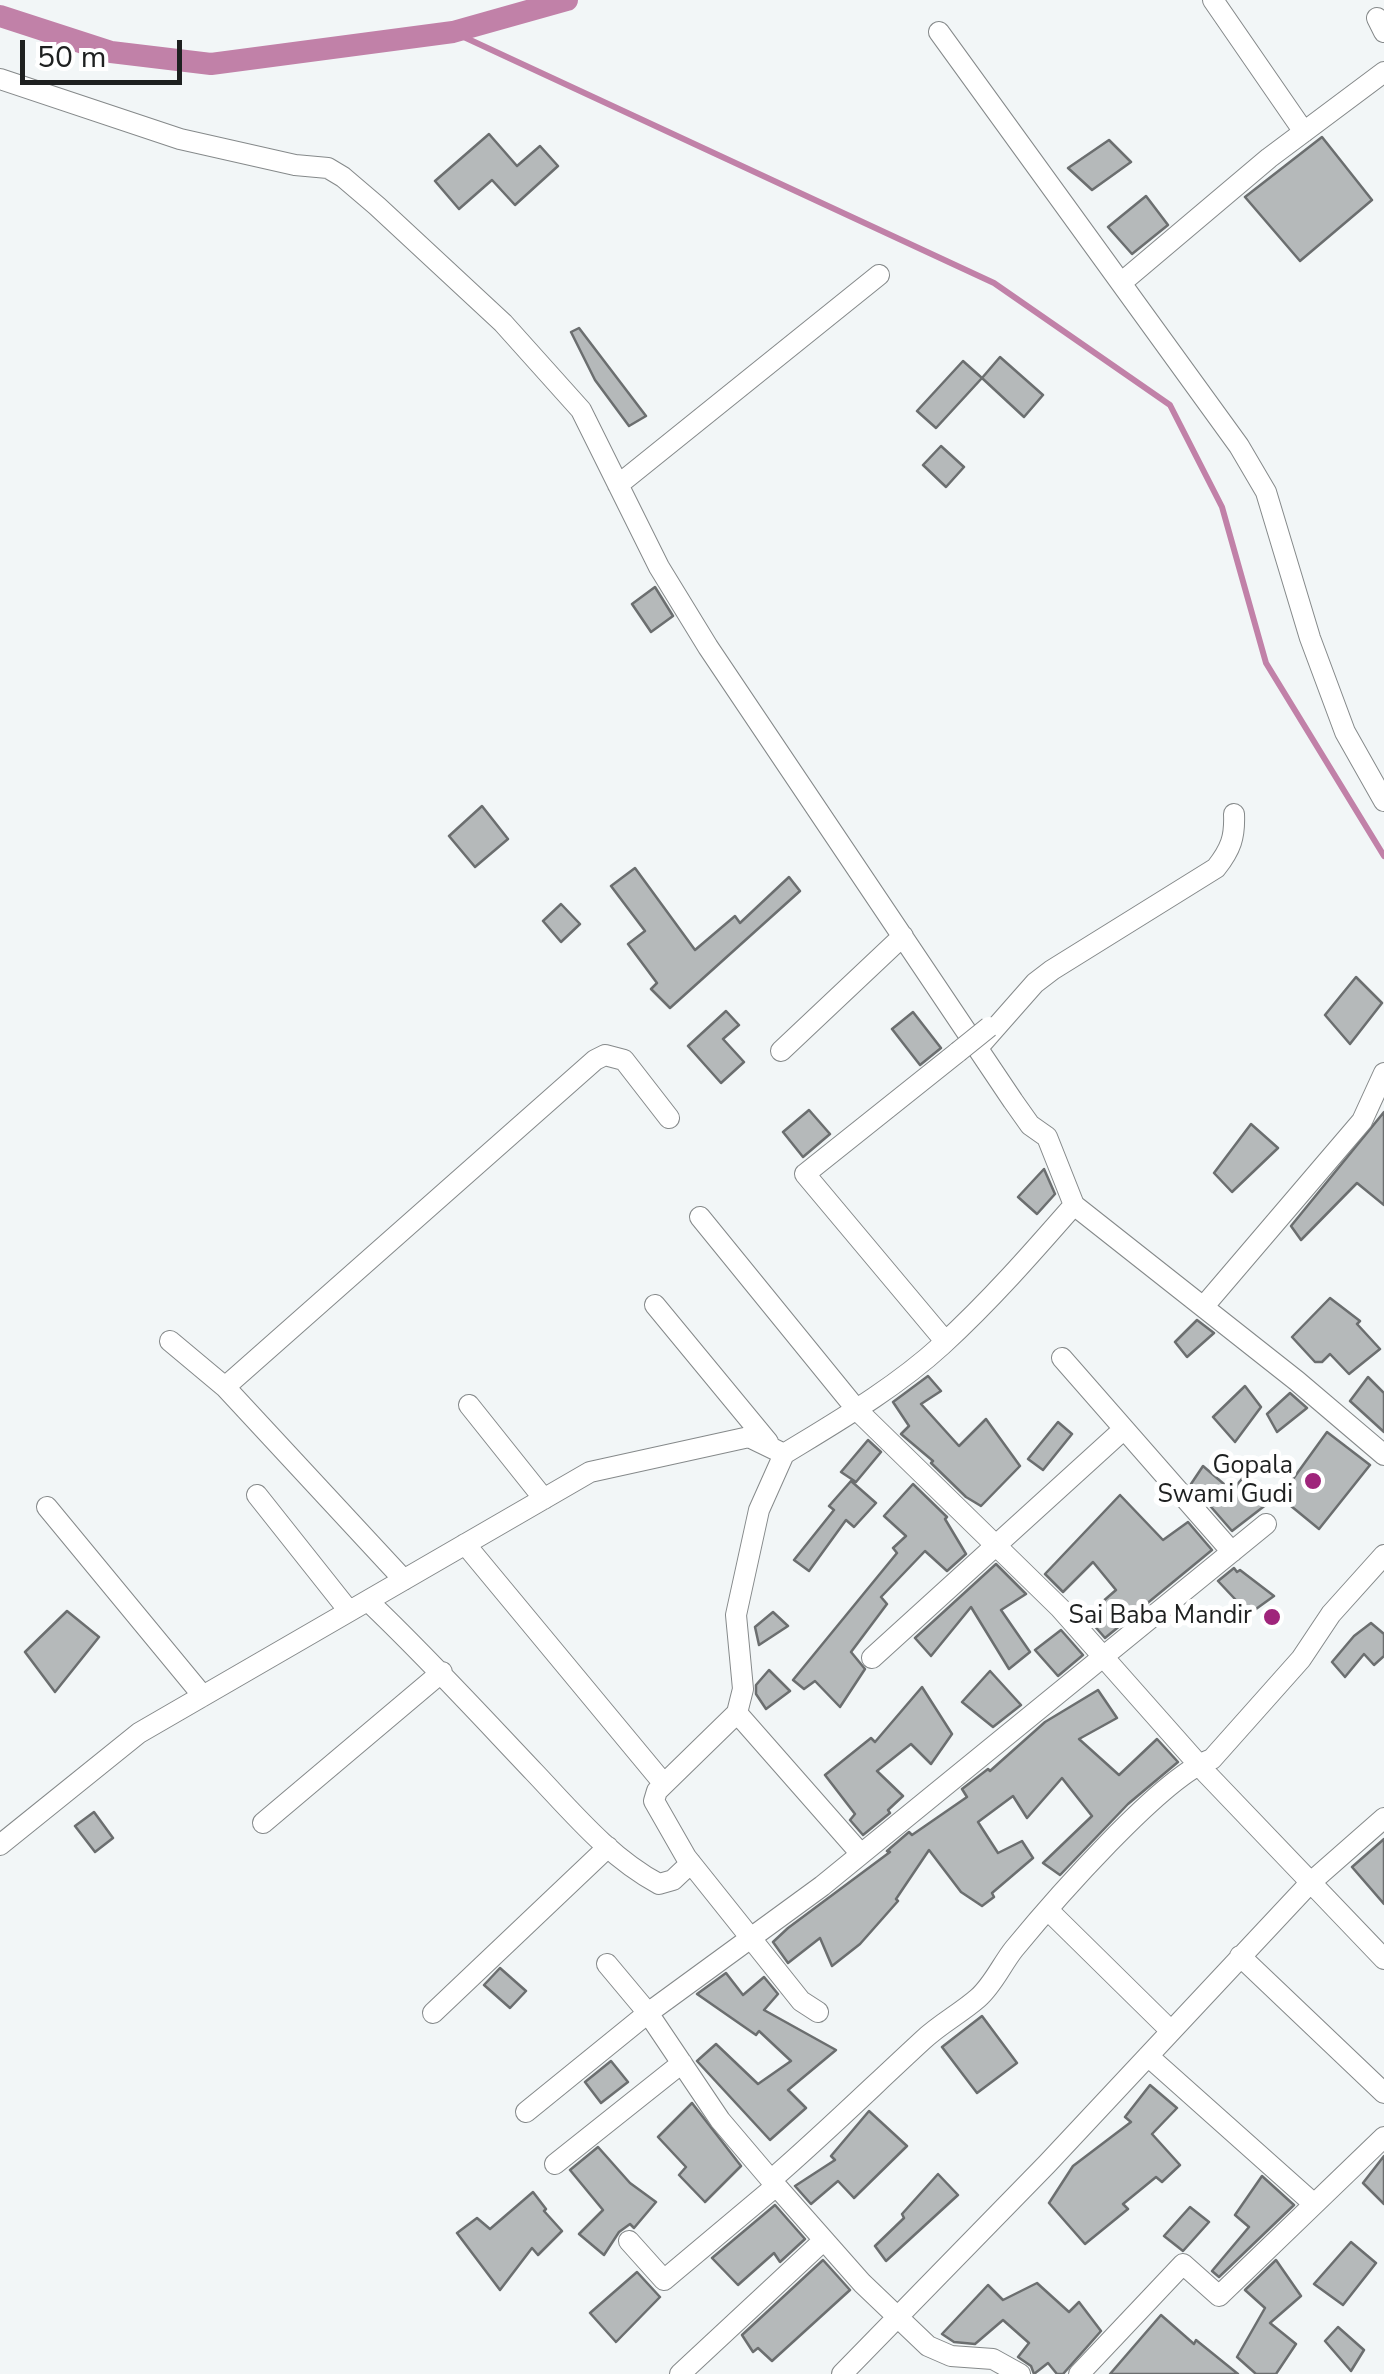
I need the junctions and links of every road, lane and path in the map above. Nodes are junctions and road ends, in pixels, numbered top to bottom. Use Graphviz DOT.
graph roads {
  1 [pos="1213,0"];
  2 [pos="939,32"];
  3 [pos="1384,72"];
  4 [pos="0,79"];
  5 [pos="1304,132"];
  6 [pos="879,275"];
  7 [pos="1121,282"];
  8 [pos="618,485"];
  9 [pos="1384,801"];
  10 [pos="1234,814"];
  11 [pos="903,936"];
  12 [pos="1008,1012"];
  13 [pos="968,1049"];
  14 [pos="781,1050"];
  15 [pos="1384,1073"];
  16 [pos="669,1118"];
  17 [pos="1074,1205"];
  18 [pos="700,1217"];
  19 [pos="655,1305"];
  20 [pos="1204,1306"];
  21 [pos="170,1341"];
  22 [pos="946,1341"];
  23 [pos="1062,1358"];
  24 [pos="225,1387"];
  25 [pos="469,1405"];
  26 [pos="857,1410"];
  27 [pos="1124,1429"];
  28 [pos="779,1452"];
  29 [pos="1384,1455"];
  30 [pos="257,1495"];
  31 [pos="544,1499"];
  32 [pos="47,1507"];
  33 [pos="1266,1524"];
  34 [pos="465,1544"];
  35 [pos="998,1546"];
  36 [pos="1232,1552"];
  37 [pos="1384,1554"];
  38 [pos="404,1580"];
  39 [pos="368,1600"];
  40 [pos="349,1612"];
  41 [pos="1102,1655"];
  42 [pos="872,1658"];
  43 [pos="442,1672"];
  44 [pos="203,1696"];
  45 [pos="738,1714"];
  46 [pos="1198,1764"];
  47 [pos="664,1784"];
  48 [pos="1384,1818"];
  49 [pos="263,1823"];
  50 [pos="0,1845"];
  51 [pos="608,1847"];
  52 [pos="861,1854"];
  53 [pos="691,1863"];
  54 [pos="1310,1883"];
  55 [pos="1048,1910"];
  56 [pos="750,1938"];
  57 [pos="1240,1956"];
  58 [pos="1384,1959"];
  59 [pos="607,1964"];
  60 [pos="818,2012"];
  61 [pos="433,2013"];
  62 [pos="648,2013"];
  63 [pos="1171,2031"];
  64 [pos="1148,2056"];
  65 [pos="682,2063"];
  66 [pos="1384,2093"];
  67 [pos="526,2112"];
  68 [pos="1384,2137"];
  69 [pos="555,2164"];
  70 [pos="773,2183"];
  71 [pos="1314,2204"];
  72 [pos="823,2240"];
  73 [pos="629,2241"];
  74 [pos="898,2318"];
  75 [pos="680,2374"];
  76 [pos="842,2374"];
  77 [pos="1020,2374"];
  78 [pos="1078,2374"];
  1 -- 5 [label="street"];
  2 -- 7 [label="street"];
  3 -- 5 [label="street"];
  4 -- 8 [label="street"];
  5 -- 7 [label="street"];
  6 -- 8 [label="street"];
  7 -- 9 [label="street"];
  8 -- 11 [label="street"];
  10 -- 12 [label="street"];
  11 -- 13 [label="street"];
  11 -- 14 [label="street"];
  12 -- 13 [label="street"];
  12 -- 13 [label="street, bridge"];
  13 -- 17 [label="street"];
  13 -- 22 [label="street"];
  15 -- 20 [label="street"];
  16 -- 24 [label="street"];
  17 -- 20 [label="street"];
  17 -- 22 [label="street"];
  18 -- 26 [label="street"];
  19 -- 28 [label="street"];
  20 -- 29 [label="street"];
  21 -- 24 [label="street"];
  22 -- 26 [label="street"];
  23 -- 27 [label="street"];
  24 -- 38 [label="street"];
  25 -- 31 [label="street"];
  26 -- 28 [label="street"];
  26 -- 35 [label="street"];
  27 -- 35 [label="street"];
  27 -- 36 [label="street"];
  28 -- 31 [label="street"];
  28 -- 45 [label="street"];
  30 -- 40 [label="street"];
  31 -- 34 [label="street"];
  32 -- 44 [label="street"];
  33 -- 36 [label="street"];
  34 -- 38 [label="street"];
  34 -- 47 [label="street"];
  35 -- 41 [label="street"];
  35 -- 42 [label="street"];
  36 -- 41 [label="street"];
  37 -- 46 [label="street"];
  38 -- 39 [label="street"];
  39 -- 40 [label="street"];
  39 -- 43 [label="street"];
  40 -- 44 [label="street"];
  41 -- 46 [label="street"];
  41 -- 52 [label="street"];
  43 -- 49 [label="street"];
  43 -- 51 [label="street"];
  44 -- 50 [label="street"];
  45 -- 47 [label="street"];
  45 -- 52 [label="street"];
  46 -- 54 [label="street"];
  46 -- 55 [label="street"];
  47 -- 53 [label="street"];
  48 -- 54 [label="street"];
  51 -- 53 [label="street"];
  51 -- 61 [label="street"];
  52 -- 56 [label="street"];
  53 -- 56 [label="street"];
  54 -- 57 [label="street"];
  54 -- 58 [label="street"];
  55 -- 63 [label="street"];
  55 -- 70 [label="street"];
  56 -- 60 [label="street"];
  56 -- 62 [label="street"];
  57 -- 63 [label="street"];
  57 -- 66 [label="street"];
  59 -- 62 [label="street"];
  62 -- 65 [label="street"];
  62 -- 67 [label="street"];
  63 -- 64 [label="street"];
  64 -- 71 [label="street"];
  64 -- 74 [label="street"];
  65 -- 69 [label="street"];
  65 -- 70 [label="street"];
  68 -- 71 [label="street"];
  70 -- 72 [label="street"];
  70 -- 73 [label="street"];
  71 -- 78 [label="street"];
  72 -- 74 [label="street"];
  72 -- 75 [label="street"];
  74 -- 76 [label="street"];
  74 -- 77 [label="street"];
}
